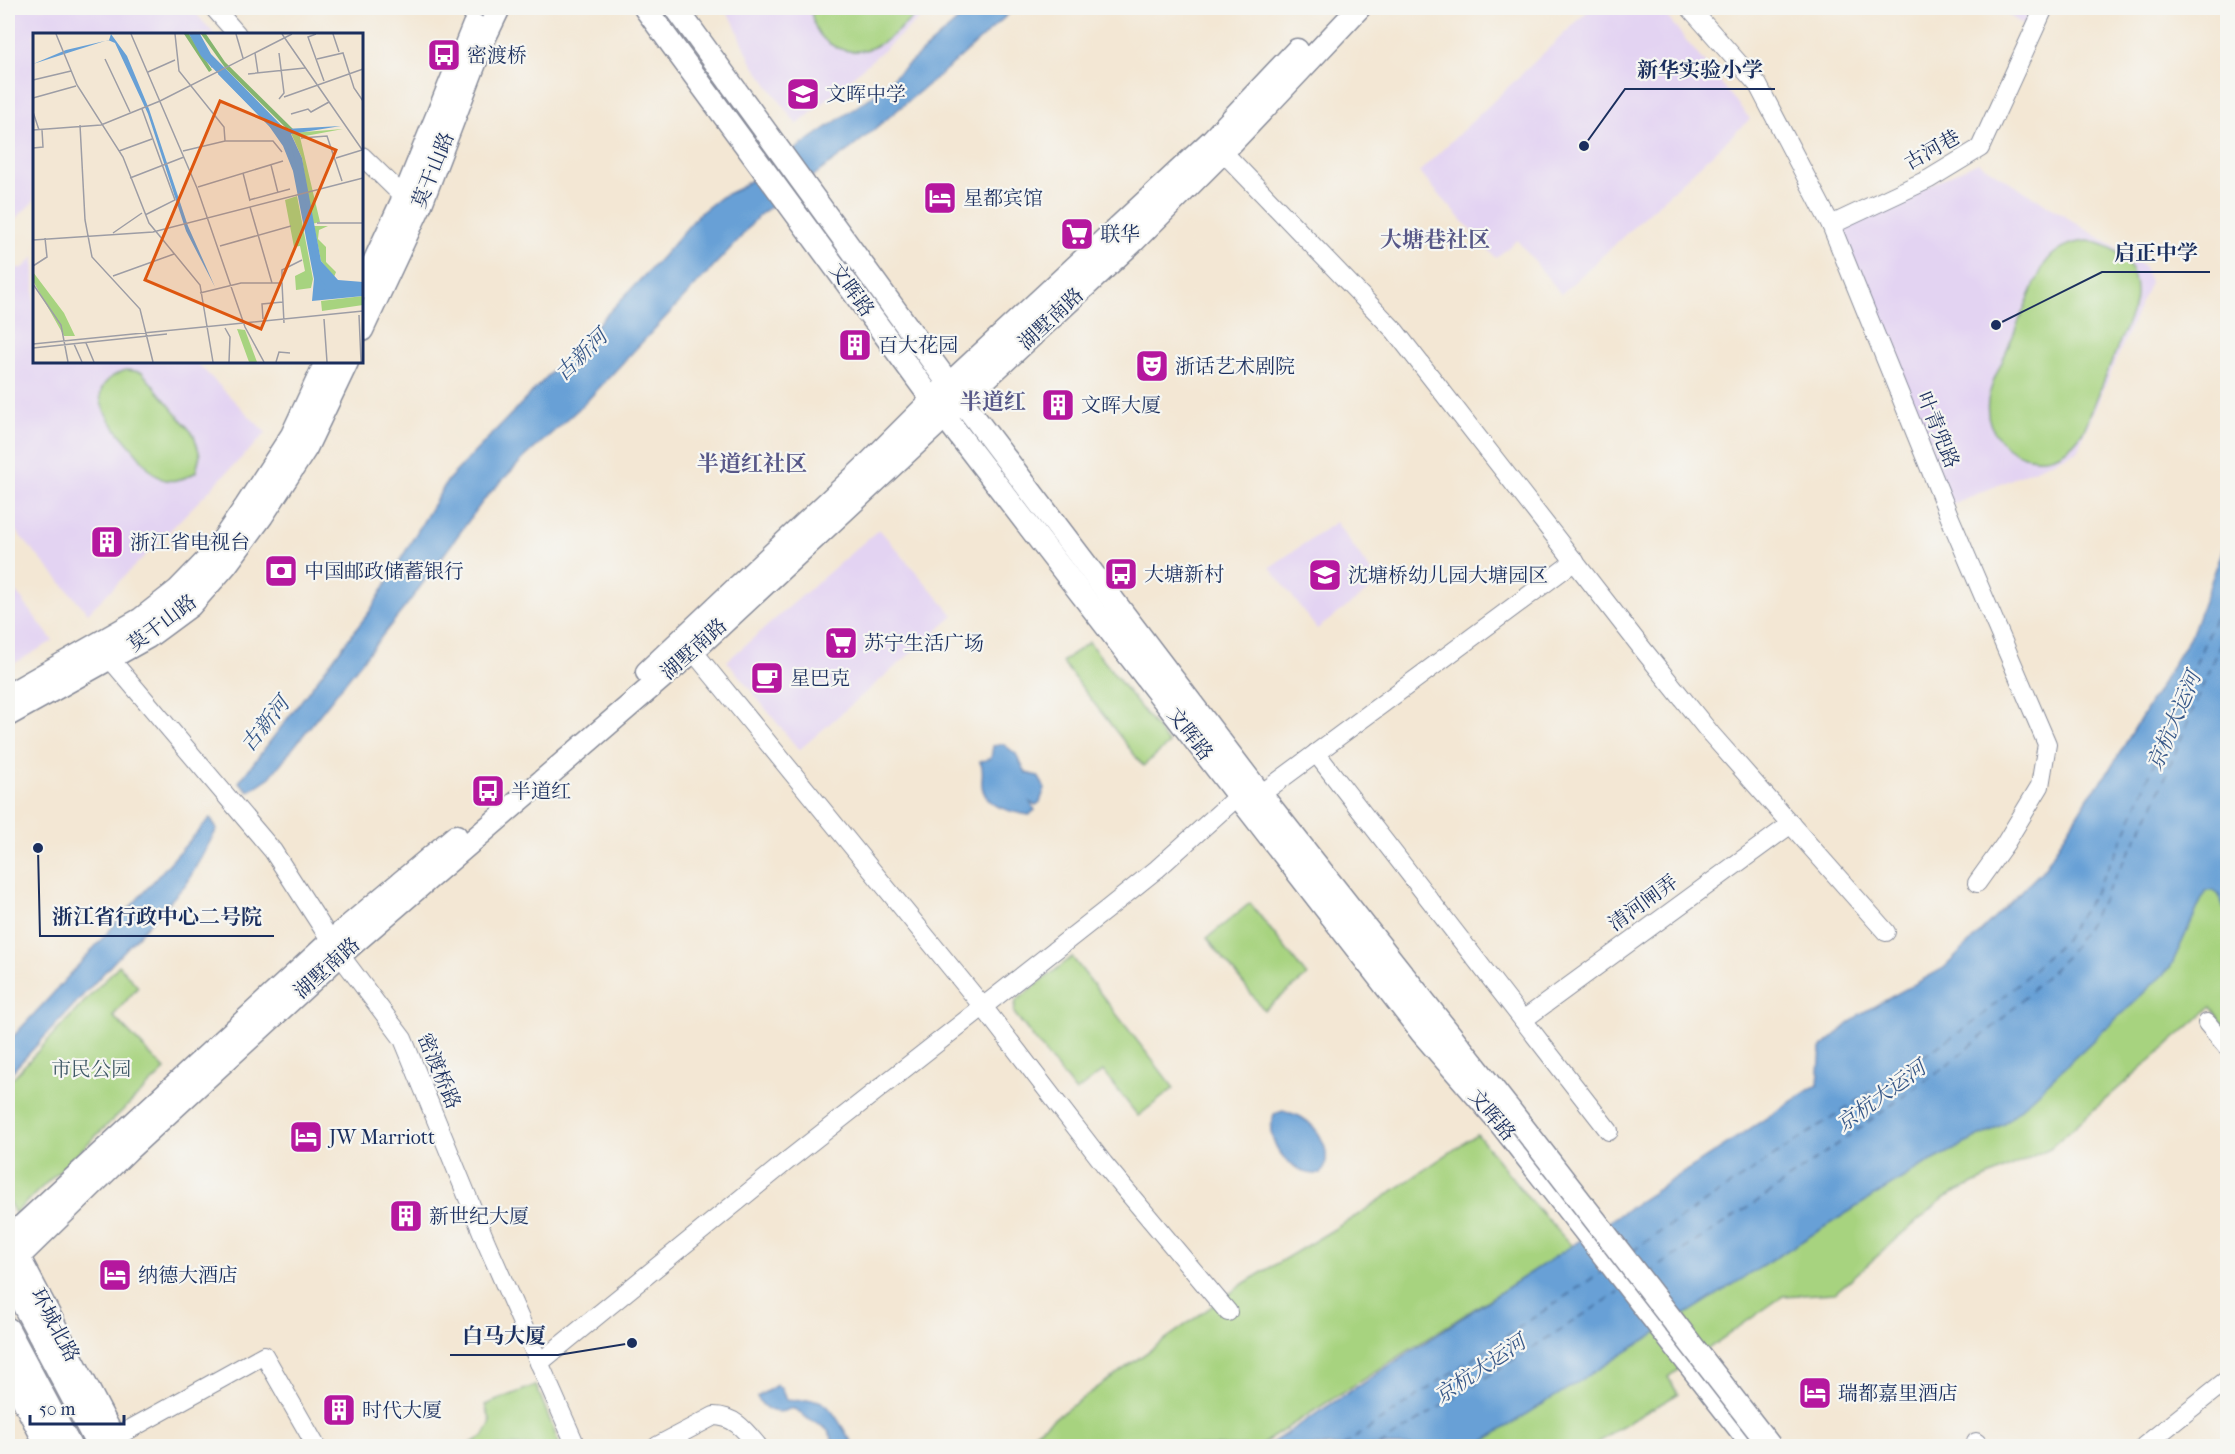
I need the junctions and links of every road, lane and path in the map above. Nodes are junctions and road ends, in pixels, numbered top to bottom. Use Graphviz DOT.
graph roads {
  1 [pos="214,8"];
  2 [pos="482,8"];
  3 [pos="499,8"];
  4 [pos="645,8"];
  5 [pos="676,8"];
  6 [pos="1338,8"];
  7 [pos="1359,8"];
  8 [pos="1690,8"];
  9 [pos="2043,8"];
  10 [pos="236,33"];
  11 [pos="1223,152"];
  12 [pos="363,157"];
  13 [pos="796,194"];
  14 [pos="404,197"];
  15 [pos="1831,225"];
  16 [pos="363,286"];
  17 [pos="363,328"];
  18 [pos="326,363"];
  19 [pos="347,363"];
  20 [pos="947,400"];
  21 [pos="1575,561"];
  22 [pos="693,651"];
  23 [pos="104,652"];
  24 [pos="8,695"];
  25 [pos="8,715"];
  26 [pos="1316,753"];
  27 [pos="1250,791"];
  28 [pos="1791,824"];
  29 [pos="1977,883"];
  30 [pos="1886,932"];
  31 [pos="336,948"];
  32 [pos="984,1008"];
  33 [pos="1522,1020"];
  34 [pos="2207,1023"];
  35 [pos="2228,1048"];
  36 [pos="1503,1114"];
  37 [pos="1610,1131"];
  38 [pos="8,1236"];
  39 [pos="11,1267"];
  40 [pos="1228,1312"];
  41 [pos="8,1329"];
  42 [pos="539,1363"];
  43 [pos="8,1370"];
  44 [pos="2228,1378"];
  45 [pos="110,1444"];
  46 [pos="47,1446"];
  47 [pos="70,1446"];
  48 [pos="316,1446"];
  49 [pos="576,1446"];
  50 [pos="657,1446"];
  51 [pos="758,1446"];
  52 [pos="1753,1446"];
  53 [pos="1770,1446"];
  54 [pos="2144,1446"];
  1 -- 10 [label="street"];
  2 -- 14 [label="main road, 莫干山路"];
  3 -- 17 [label="main road, 莫干山路"];
  4 -- 13 [label="main road, 文晖路"];
  5 -- 13 [label="main road, 文晖路"];
  6 -- 20 [label="main road, 湖墅南路"];
  7 -- 11 [label="main road, 湖墅南路"];
  8 -- 15 [label="street, 叶青兜路"];
  9 -- 15 [label="street, 古河巷"];
  11 -- 20 [label="main road, 湖墅南路"];
  11 -- 21 [label="street"];
  12 -- 14 [label="street"];
  13 -- 20 [label="main road, 文晖路"];
  14 -- 16 [label="main road, 莫干山路"];
  15 -- 29 [label="street, 叶青兜路"];
  18 -- 23 [label="main road, 莫干山路"];
  19 -- 23 [label="main road, 莫干山路"];
  20 -- 22 [label="main road, 湖墅南路"];
  20 -- 27 [label="main road, 文晖路"];
  20 -- 31 [label="main road, 湖墅南路"];
  21 -- 26 [label="street"];
  21 -- 28 [label="street"];
  22 -- 31 [label="main road, 湖墅南路"];
  22 -- 32 [label="street"];
  23 -- 24 [label="main road, 莫干山路"];
  23 -- 25 [label="main road, 莫干山路"];
  23 -- 31 [label="street, 密渡桥路"];
  26 -- 27 [label="street"];
  26 -- 33 [label="street"];
  27 -- 32 [label="street"];
  27 -- 36 [label="main road, 文晖路"];
  28 -- 30 [label="street"];
  28 -- 33 [label="street, 清河闸弄"];
  31 -- 38 [label="main road, 湖墅南路"];
  31 -- 39 [label="main road, 湖墅南路"];
  31 -- 42 [label="street, 密渡桥路"];
  32 -- 40 [label="street"];
  32 -- 42 [label="street"];
  33 -- 37 [label="street"];
  34 -- 35 [label="street"];
  36 -- 52 [label="main road, 文晖路"];
  36 -- 53 [label="main road, 文晖路, bridge"];
  38 -- 39 [label="main road, 环城北路"];
  39 -- 45 [label="main road, 环城北路"];
  41 -- 47 [label="main road"];
  42 -- 49 [label="street, 密渡桥路"];
  43 -- 46 [label="main road"];
  44 -- 54 [label="street"];
  45 -- 48 [label="street"];
  50 -- 51 [label="street"];
}
